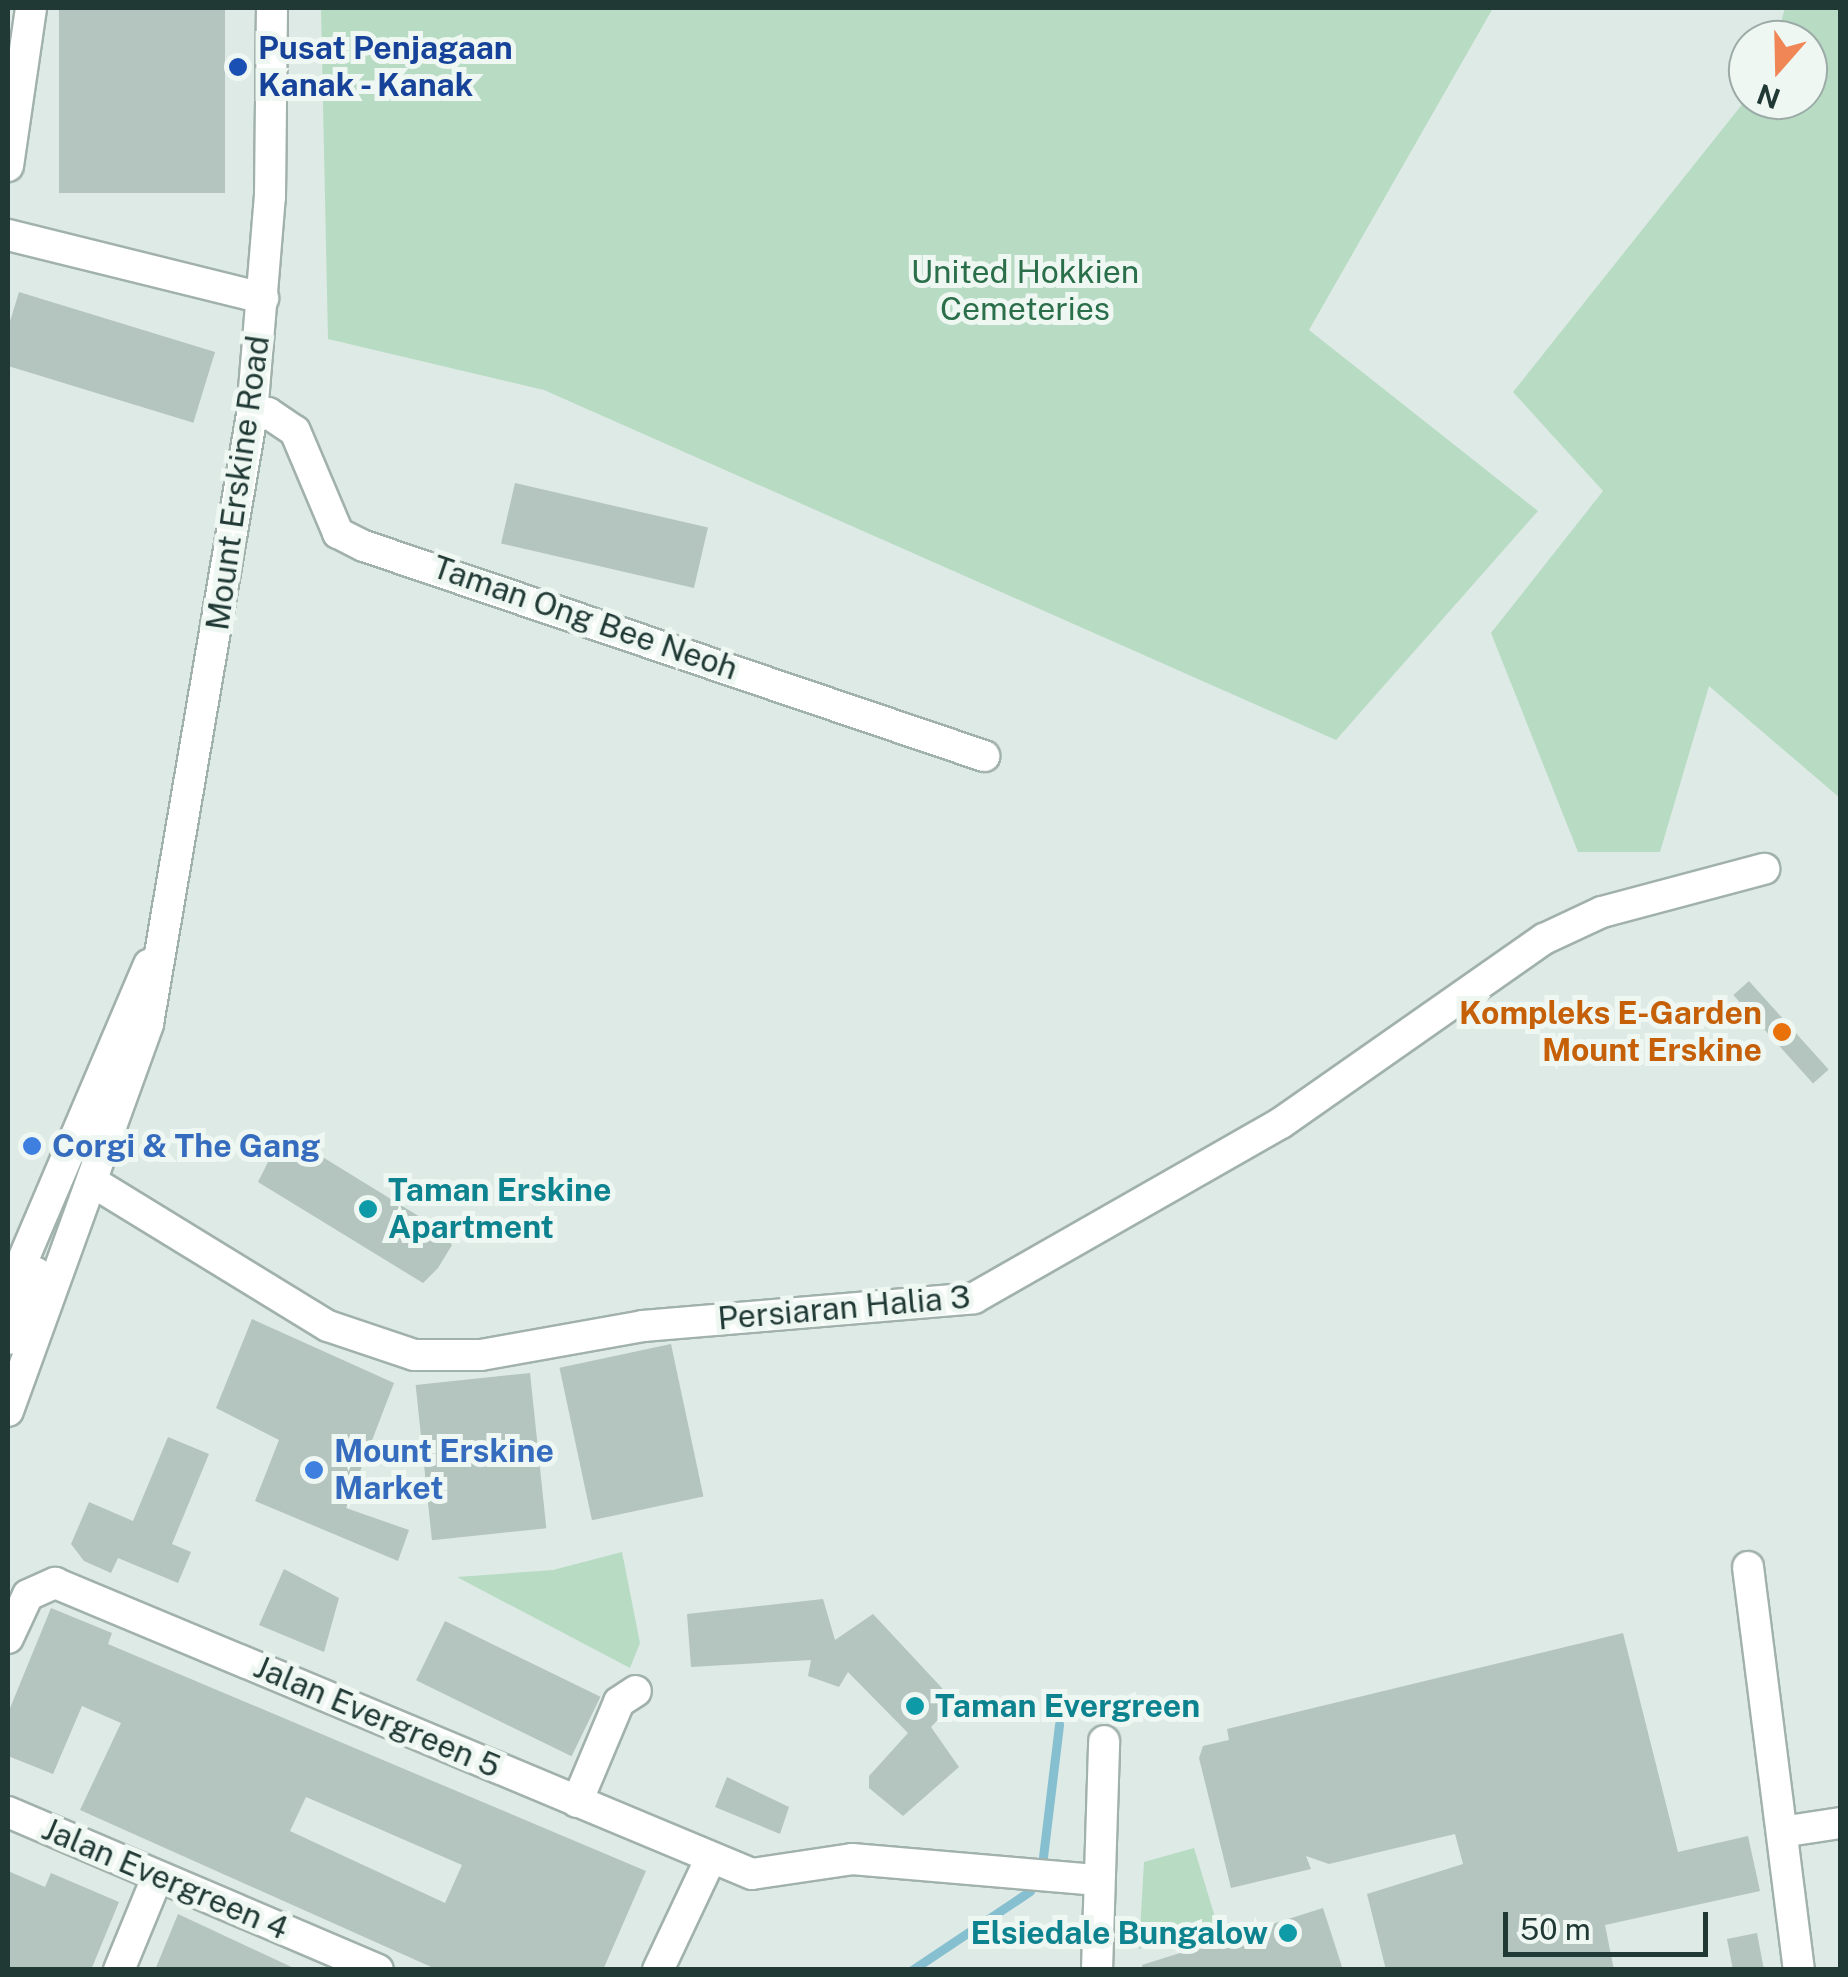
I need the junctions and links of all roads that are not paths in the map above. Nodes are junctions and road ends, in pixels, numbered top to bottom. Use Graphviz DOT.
graph roads {
  1 [pos="31,8"];
  2 [pos="272,8"];
  3 [pos="8,166"];
  4 [pos="8,234"];
  5 [pos="264,298"];
  6 [pos="252,414"];
  7 [pos="984,756"];
  8 [pos="1764,869"];
  9 [pos="155,953"];
  10 [pos="96,1091"];
  11 [pos="96,1184"];
  12 [pos="8,1294"];
  13 [pos="8,1338"];
  14 [pos="8,1411"];
  15 [pos="1748,1567"];
  16 [pos="8,1638"];
  17 [pos="636,1691"];
  18 [pos="1104,1741"];
  19 [pos="576,1802"];
  20 [pos="8,1812"];
  21 [pos="1840,1823"];
  22 [pos="1788,1831"];
  23 [pos="710,1860"];
  24 [pos="158,1878"];
  25 [pos="1098,1880"];
  26 [pos="377,1969"];
  27 [pos="119,1970"];
  28 [pos="658,1970"];
  29 [pos="1097,1970"];
  30 [pos="1799,1970"];
  1 -- 3 [label="street"];
  2 -- 5 [label="street, Mount Erskine Road"];
  4 -- 5 [label="street"];
  5 -- 6 [label="street, Mount Erskine Road"];
  6 -- 7 [label="street, Taman Ong Bee Neoh"];
  6 -- 9 [label="street, Mount Erskine Road"];
  8 -- 11 [label="street, Persiaran Halia 3"];
  9 -- 10 [label="street, Mount Erskine Road"];
  9 -- 11 [label="street, Mount Erskine Road"];
  10 -- 11 [label="street"];
  10 -- 12 [label="street, Mount Erskine Road"];
  11 -- 13 [label="street"];
  11 -- 14 [label="street, Mount Erskine Road"];
  15 -- 22 [label="street"];
  16 -- 19 [label="street, Jalan Evergreen 5"];
  17 -- 19 [label="street"];
  18 -- 25 [label="street"];
  19 -- 23 [label="street, Jalan Evergreen 5"];
  20 -- 24 [label="street, Jalan Evergreen 4"];
  21 -- 22 [label="street"];
  22 -- 30 [label="street"];
  23 -- 25 [label="street, Jalan Evergreen 5"];
  23 -- 28 [label="street"];
  24 -- 26 [label="street, Jalan Evergreen 4"];
  24 -- 27 [label="street"];
  25 -- 29 [label="street"];
}
